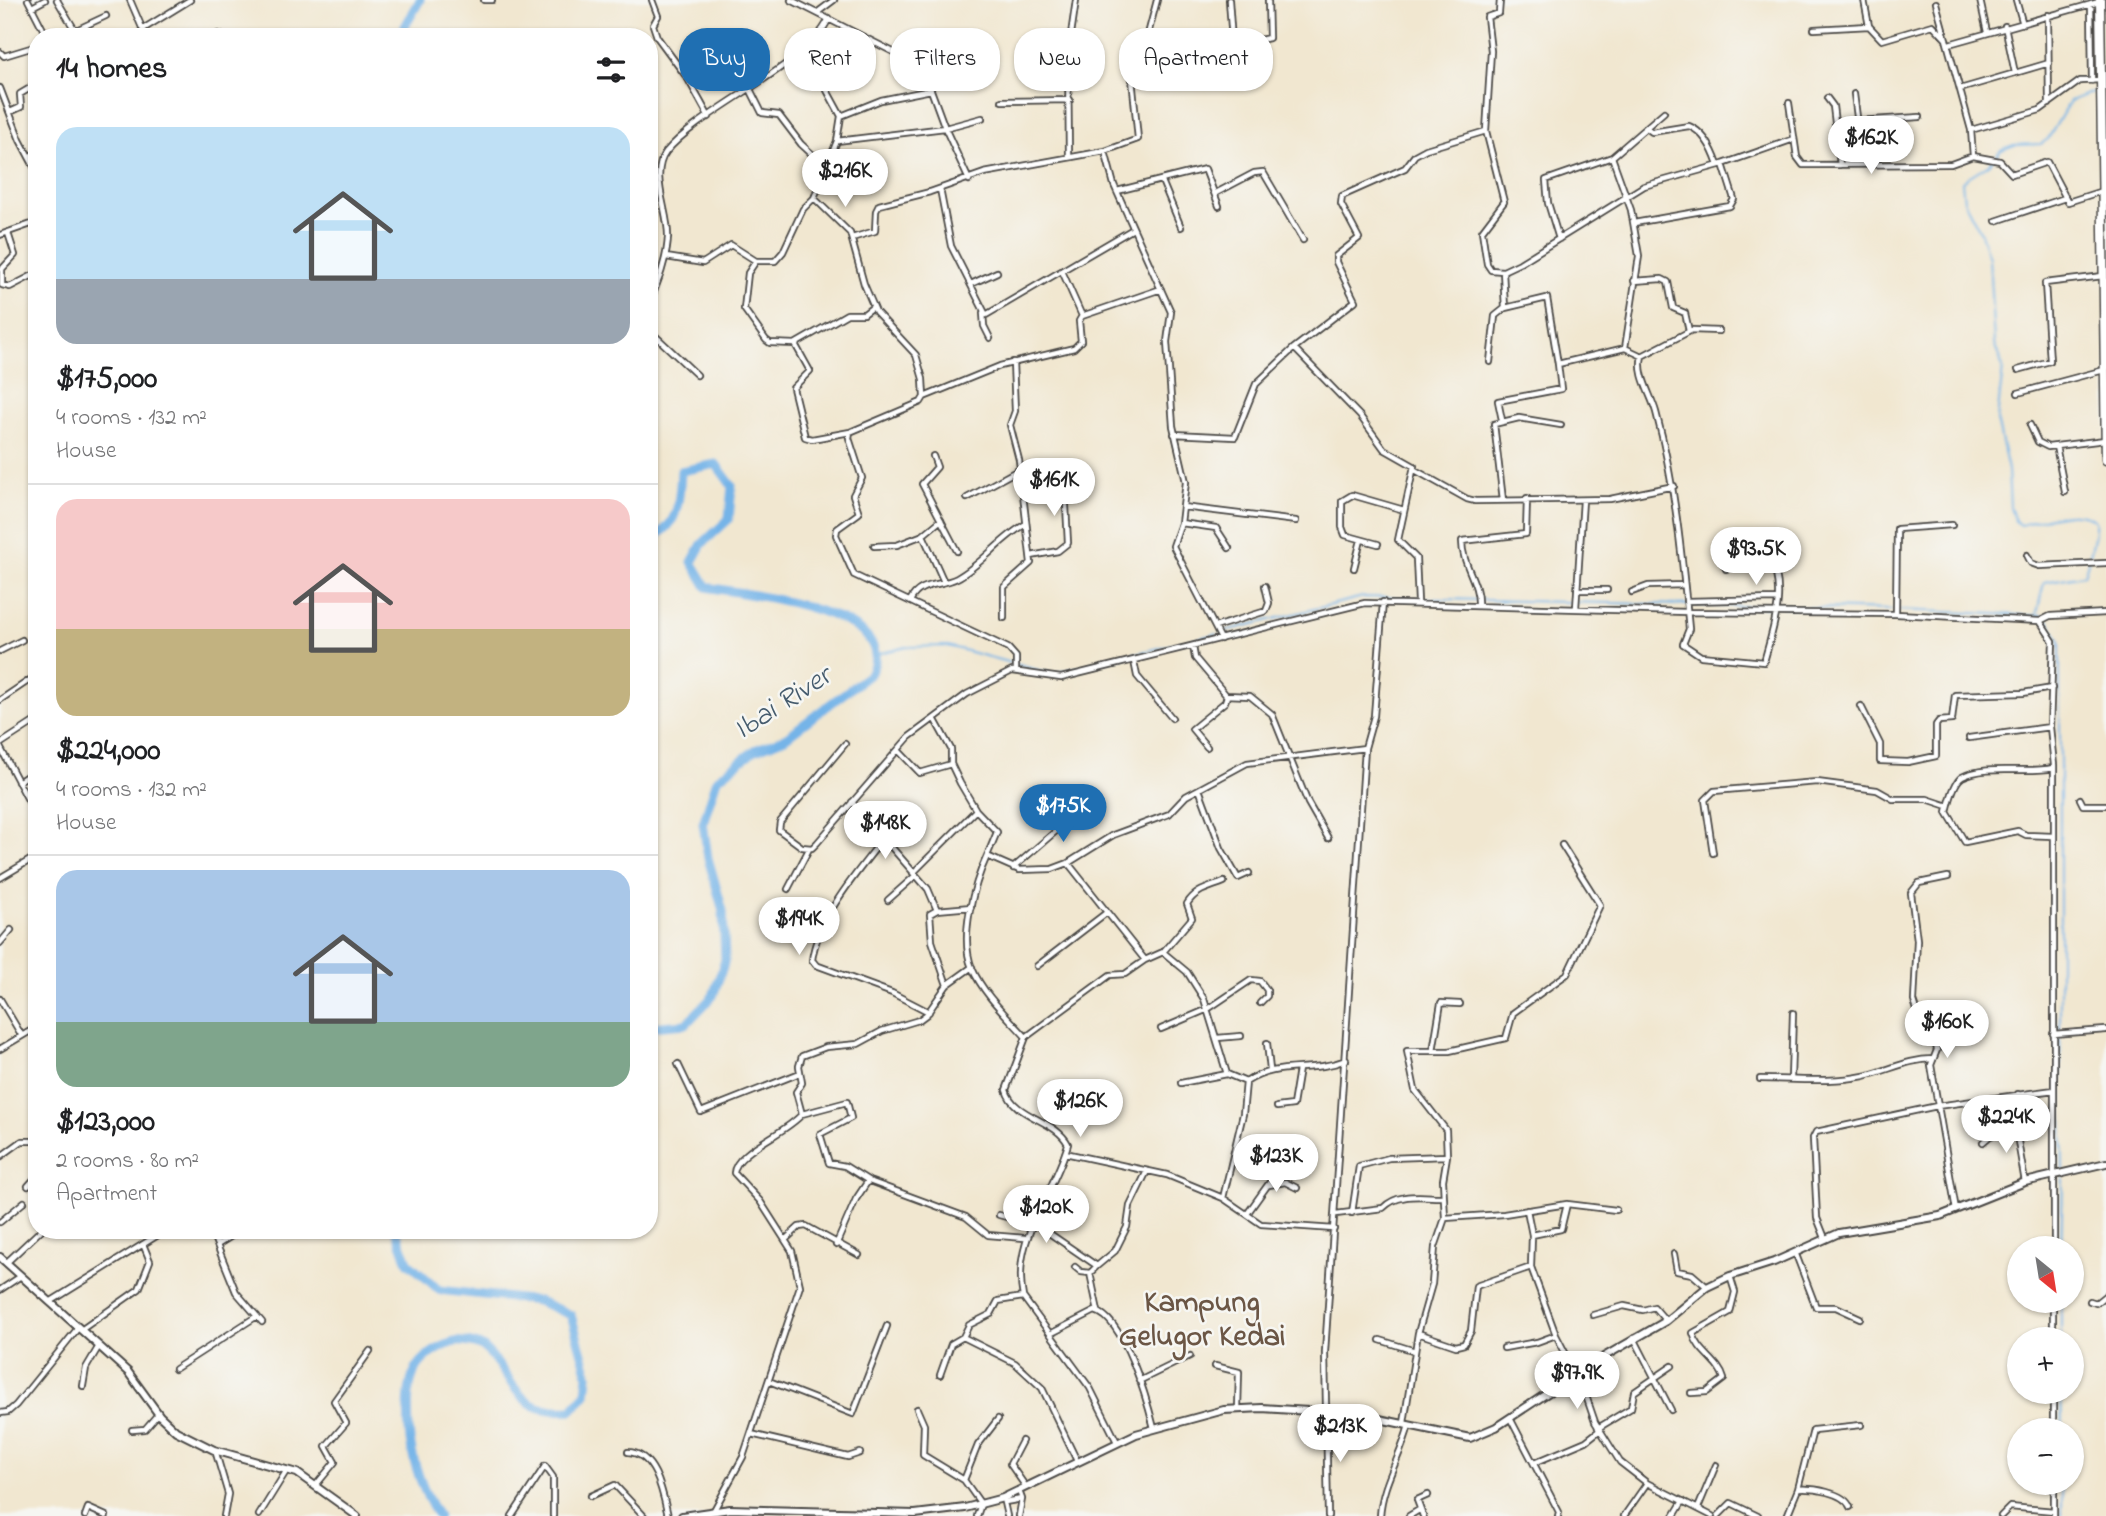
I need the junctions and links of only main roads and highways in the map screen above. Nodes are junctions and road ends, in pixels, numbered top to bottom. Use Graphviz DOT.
graph roads {
  1 [pos="2099,1"];
  2 [pos="2105,370"];
  3 [pos="2106,439"];
  4 [pos="2106,460"];
  5 [pos="2106,1163"];
  6 [pos="0,1257"];
  7 [pos="875,1515"];
  8 [pos="357,1516"];
  9 [pos="682,1516"];
  1 -- 2 [label="highway"];
  2 -- 3 [label="highway"];
  3 -- 4 [label="highway"];
  5 -- 7 [label="main road"];
  6 -- 8 [label="main road"];
  7 -- 9 [label="main road"];
}
